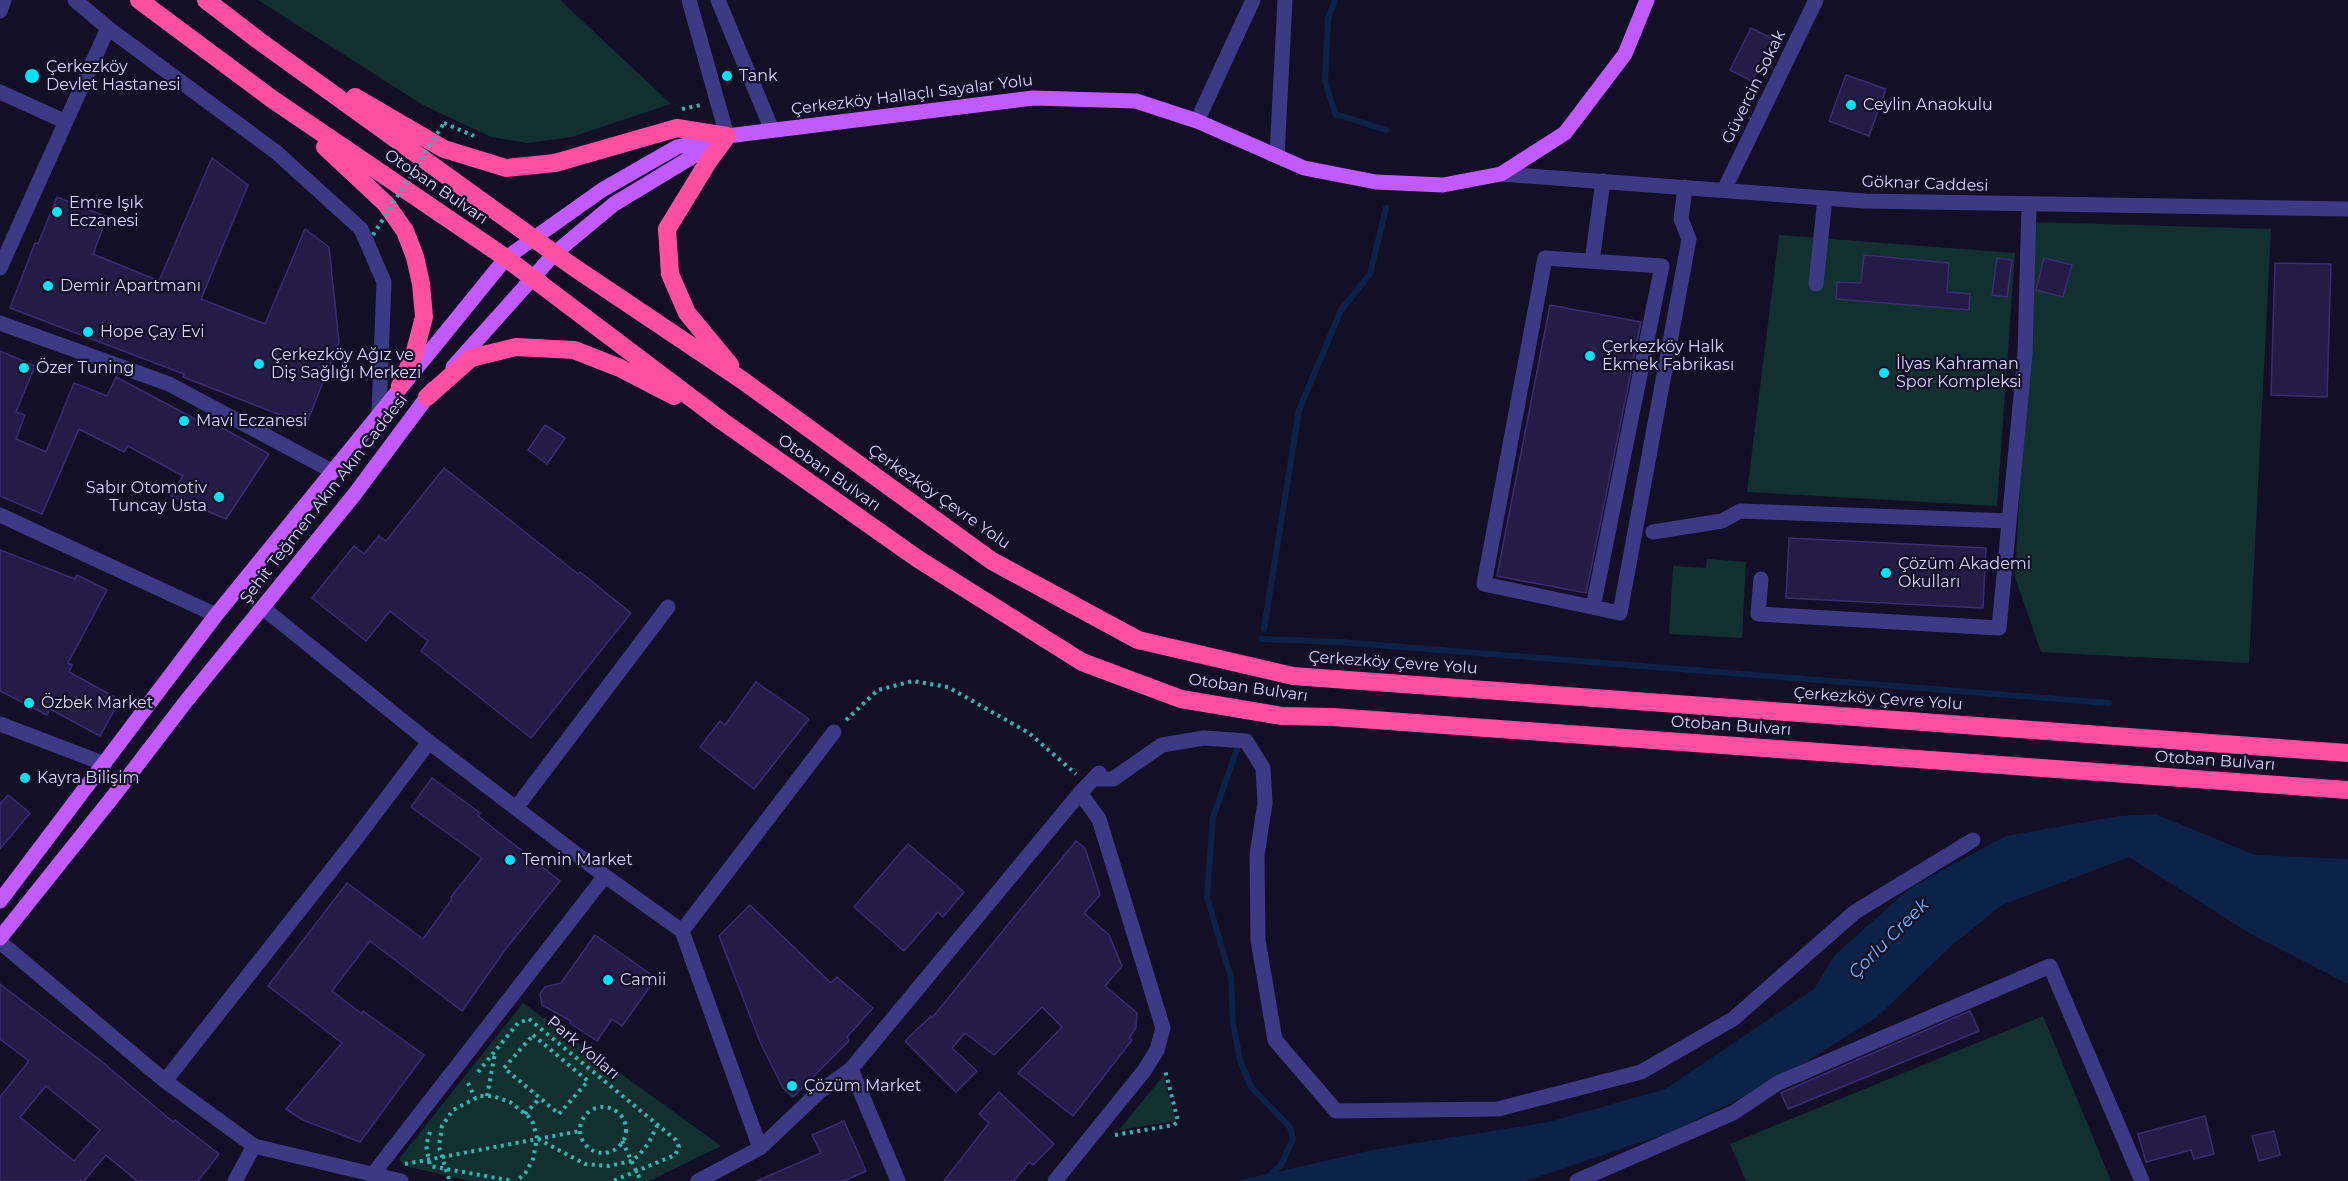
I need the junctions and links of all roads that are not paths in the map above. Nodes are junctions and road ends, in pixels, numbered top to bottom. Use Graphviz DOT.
graph roads {
  1 [pos="4,0"];
  2 [pos="75,0"];
  3 [pos="140,0"];
  4 [pos="206,0"];
  5 [pos="689,0"];
  6 [pos="718,0"];
  7 [pos="1253,0"];
  8 [pos="1285,0"];
  9 [pos="1647,0"];
  10 [pos="1816,0"];
  11 [pos="0,11"];
  12 [pos="108,28"];
  13 [pos="258,40"];
  14 [pos="0,92"];
  15 [pos="272,99"];
  16 [pos="64,121"];
  17 [pos="1197,121"];
  18 [pos="772,130"];
  19 [pos="727,136"];
  20 [pos="1277,156"];
  21 [pos="1501,174"];
  22 [pos="1603,181"];
  23 [pos="1685,187"];
  24 [pos="1724,190"];
  25 [pos="1825,198"];
  26 [pos="2029,205"];
  27 [pos="2348,209"];
  28 [pos="534,238"];
  29 [pos="555,253"];
  30 [pos="506,258"];
  31 [pos="1592,261"];
  32 [pos="0,268"];
  33 [pos="531,278"];
  34 [pos="1816,284"];
  35 [pos="0,323"];
  36 [pos="742,380"];
  37 [pos="400,386"];
  38 [pos="427,397"];
  39 [pos="379,412"];
  40 [pos="722,421"];
  41 [pos="332,471"];
  42 [pos="0,515"];
  43 [pos="2009,521"];
  44 [pos="1653,532"];
  45 [pos="1761,579"];
  46 [pos="668,607"];
  47 [pos="1593,607"];
  48 [pos="263,608"];
  49 [pos="216,615"];
  50 [pos="0,724"];
  51 [pos="834,732"];
  52 [pos="429,742"];
  53 [pos="2348,753"];
  54 [pos="105,764"];
  55 [pos="1091,782"];
  56 [pos="2348,789"];
  57 [pos="516,808"];
  58 [pos="1973,840"];
  59 [pos="605,876"];
  60 [pos="0,902"];
  61 [pos="682,931"];
  62 [pos="0,938"];
  63 [pos="0,942"];
  64 [pos="851,1069"];
  65 [pos="165,1081"];
  66 [pos="254,1146"];
  67 [pos="760,1148"];
  68 [pos="373,1174"];
  69 [pos="235,1181"];
  70 [pos="401,1181"];
  71 [pos="698,1181"];
  72 [pos="898,1181"];
  73 [pos="1055,1181"];
  74 [pos="1576,1181"];
  75 [pos="2142,1181"];
  1 -- 11 [label="street"];
  2 -- 12 [label="street"];
  3 -- 15 [label="highway, Otoban Bulvarı"];
  4 -- 13 [label="highway, Otoban Bulvarı"];
  5 -- 19 [label="street"];
  6 -- 18 [label="street"];
  7 -- 17 [label="street"];
  8 -- 20 [label="street"];
  9 -- 21 [label="main road, Çerkezköy Hallaçlı Sayalar Yolu"];
  10 -- 24 [label="street, Güvercin Sokak"];
  12 -- 16 [label="street"];
  12 -- 39 [label="street"];
  13 -- 19 [label="highway"];
  13 -- 28 [label="highway, Otoban Bulvarı"];
  14 -- 16 [label="street"];
  15 -- 30 [label="highway, Otoban Bulvarı"];
  15 -- 37 [label="highway"];
  16 -- 32 [label="street"];
  17 -- 18 [label="main road, Çerkezköy Hallaçlı Sayalar Yolu"];
  17 -- 20 [label="main road, Çerkezköy Hallaçlı Sayalar Yolu"];
  18 -- 19 [label="main road, Çerkezköy Hallaçlı Sayalar Yolu"];
  19 -- 28 [label="main road, Çerkezköy Hallaçlı Sayalar Yolu"];
  19 -- 29 [label="main road, Şehit Teğmen Akın Akın Caddesi"];
  19 -- 36 [label="highway"];
  20 -- 21 [label="main road, Çerkezköy Hallaçlı Sayalar Yolu"];
  21 -- 22 [label="street, Göknar Caddesi"];
  22 -- 23 [label="street, Göknar Caddesi"];
  22 -- 31 [label="street"];
  23 -- 24 [label="street, Göknar Caddesi"];
  23 -- 47 [label="street"];
  24 -- 25 [label="street, Göknar Caddesi"];
  25 -- 26 [label="street, Göknar Caddesi"];
  25 -- 34 [label="street"];
  26 -- 27 [label="street, Göknar Caddesi"];
  26 -- 43 [label="street"];
  28 -- 29 [label="highway, Otoban Bulvarı"];
  28 -- 30 [label="main road, Şehit Teğmen Akın Akın Caddesi"];
  29 -- 33 [label="main road, Şehit Teğmen Akın Akın Caddesi"];
  29 -- 36 [label="highway, Çerkezköy Çevre Yolu"];
  30 -- 33 [label="highway, Otoban Bulvarı"];
  30 -- 37 [label="main road, Şehit Teğmen Akın Akın Caddesi"];
  31 -- 47 [label="street"];
  31 -- 47 [label="street"];
  33 -- 38 [label="main road, Şehit Teğmen Akın Akın Caddesi"];
  33 -- 40 [label="highway, Otoban Bulvarı"];
  35 -- 41 [label="street"];
  36 -- 53 [label="highway, Çerkezköy Çevre Yolu"];
  37 -- 39 [label="main road, Şehit Teğmen Akın Akın Caddesi"];
  38 -- 40 [label="highway"];
  38 -- 48 [label="main road, Şehit Teğmen Akın Akın Caddesi"];
  39 -- 41 [label="main road, Şehit Teğmen Akın Akın Caddesi"];
  40 -- 56 [label="highway, Otoban Bulvarı"];
  41 -- 49 [label="main road, Şehit Teğmen Akın Akın Caddesi"];
  42 -- 49 [label="street"];
  43 -- 44 [label="street"];
  43 -- 45 [label="street"];
  46 -- 57 [label="street"];
  48 -- 52 [label="street"];
  48 -- 62 [label="main road, Şehit Teğmen Akın Akın Caddesi"];
  49 -- 54 [label="main road, Şehit Teğmen Akın Akın Caddesi"];
  50 -- 54 [label="street"];
  51 -- 61 [label="street"];
  52 -- 57 [label="street"];
  52 -- 65 [label="street"];
  54 -- 60 [label="main road, Şehit Teğmen Akın Akın Caddesi"];
  55 -- 58 [label="street"];
  55 -- 64 [label="street"];
  55 -- 73 [label="street"];
  57 -- 59 [label="street"];
  59 -- 61 [label="street"];
  59 -- 68 [label="street"];
  61 -- 67 [label="street"];
  63 -- 65 [label="street"];
  64 -- 67 [label="street"];
  64 -- 72 [label="street"];
  65 -- 66 [label="street"];
  66 -- 68 [label="street"];
  66 -- 69 [label="street"];
  67 -- 71 [label="street"];
  68 -- 70 [label="street"];
  74 -- 75 [label="street"];
}
